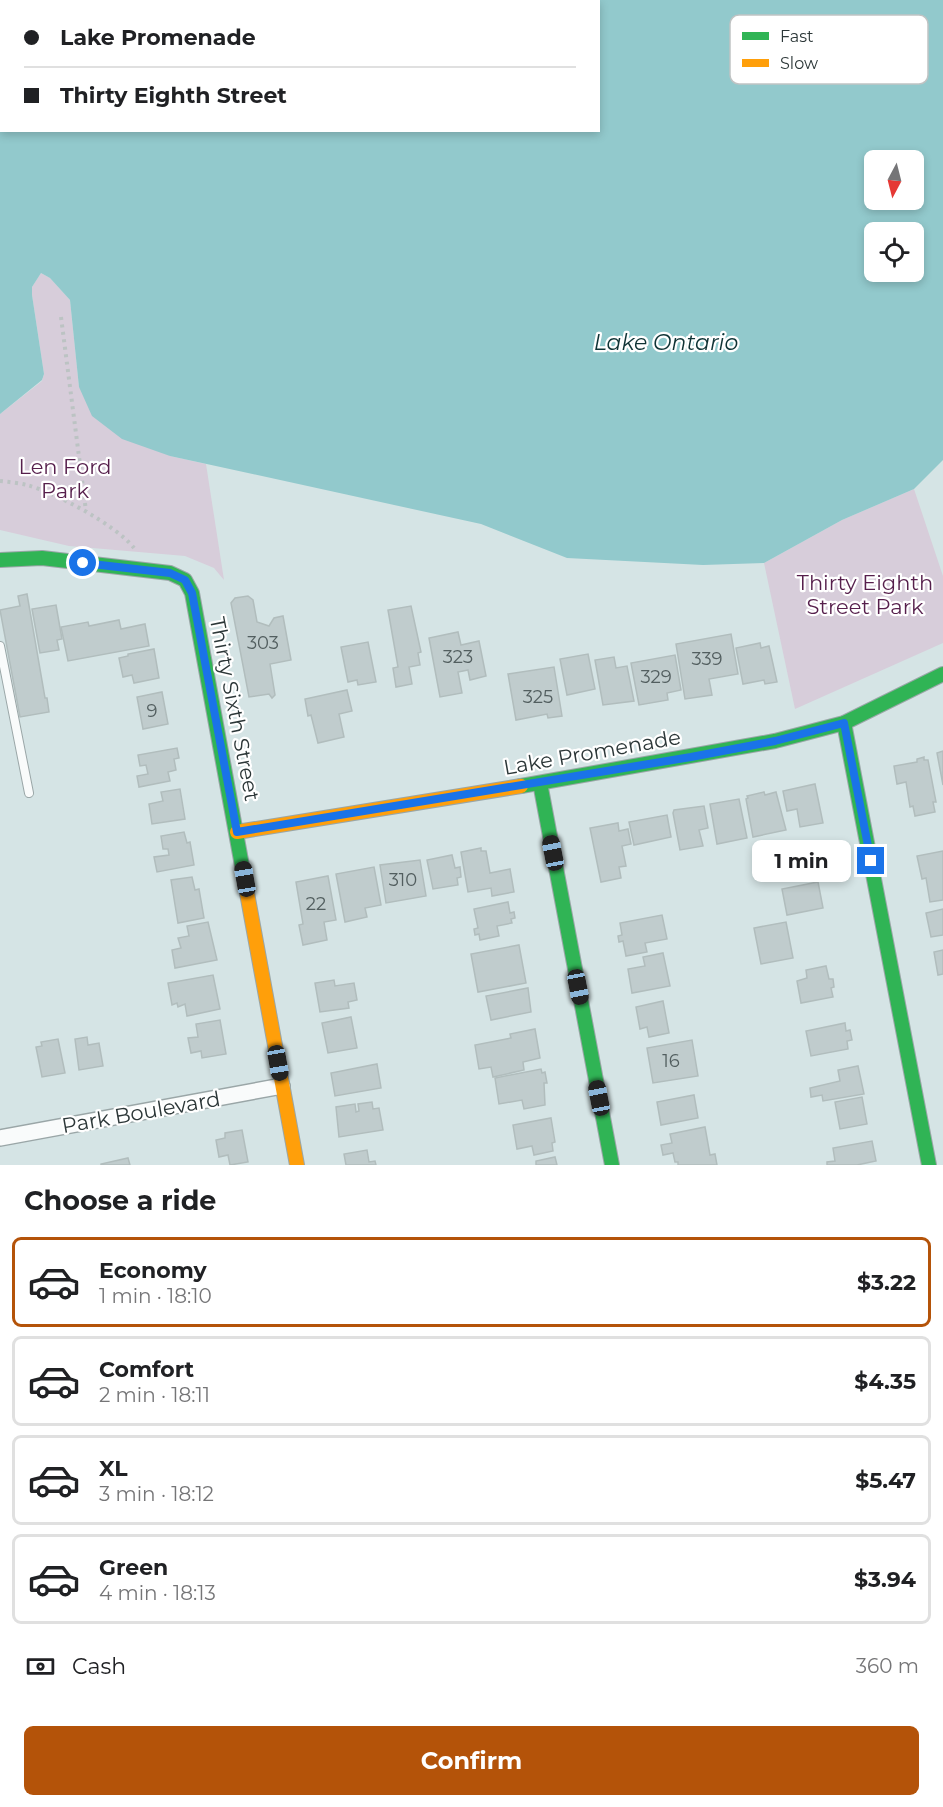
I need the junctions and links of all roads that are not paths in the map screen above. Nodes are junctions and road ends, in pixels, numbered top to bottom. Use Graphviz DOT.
graph roads {
  1 [pos="0,560"];
  2 [pos="0,646"];
  3 [pos="943,674"];
  4 [pos="844,723"];
  5 [pos="540,783"];
  6 [pos="29,793"];
  7 [pos="237,832"];
  8 [pos="282,1086"];
  9 [pos="0,1138"];
  10 [pos="297,1165"];
  11 [pos="612,1165"];
  12 [pos="929,1165"];
  1 -- 7 [label="street, Thirty Sixth Street"];
  2 -- 6 [label="lane"];
  3 -- 4 [label="street, Lake Promenade"];
  4 -- 5 [label="street, Lake Promenade"];
  4 -- 12 [label="street"];
  5 -- 7 [label="street, Lake Promenade"];
  5 -- 11 [label="street"];
  7 -- 8 [label="street, Thirty Sixth Street"];
  8 -- 9 [label="street, Park Boulevard"];
  8 -- 10 [label="street, Thirty Sixth Street"];
}
